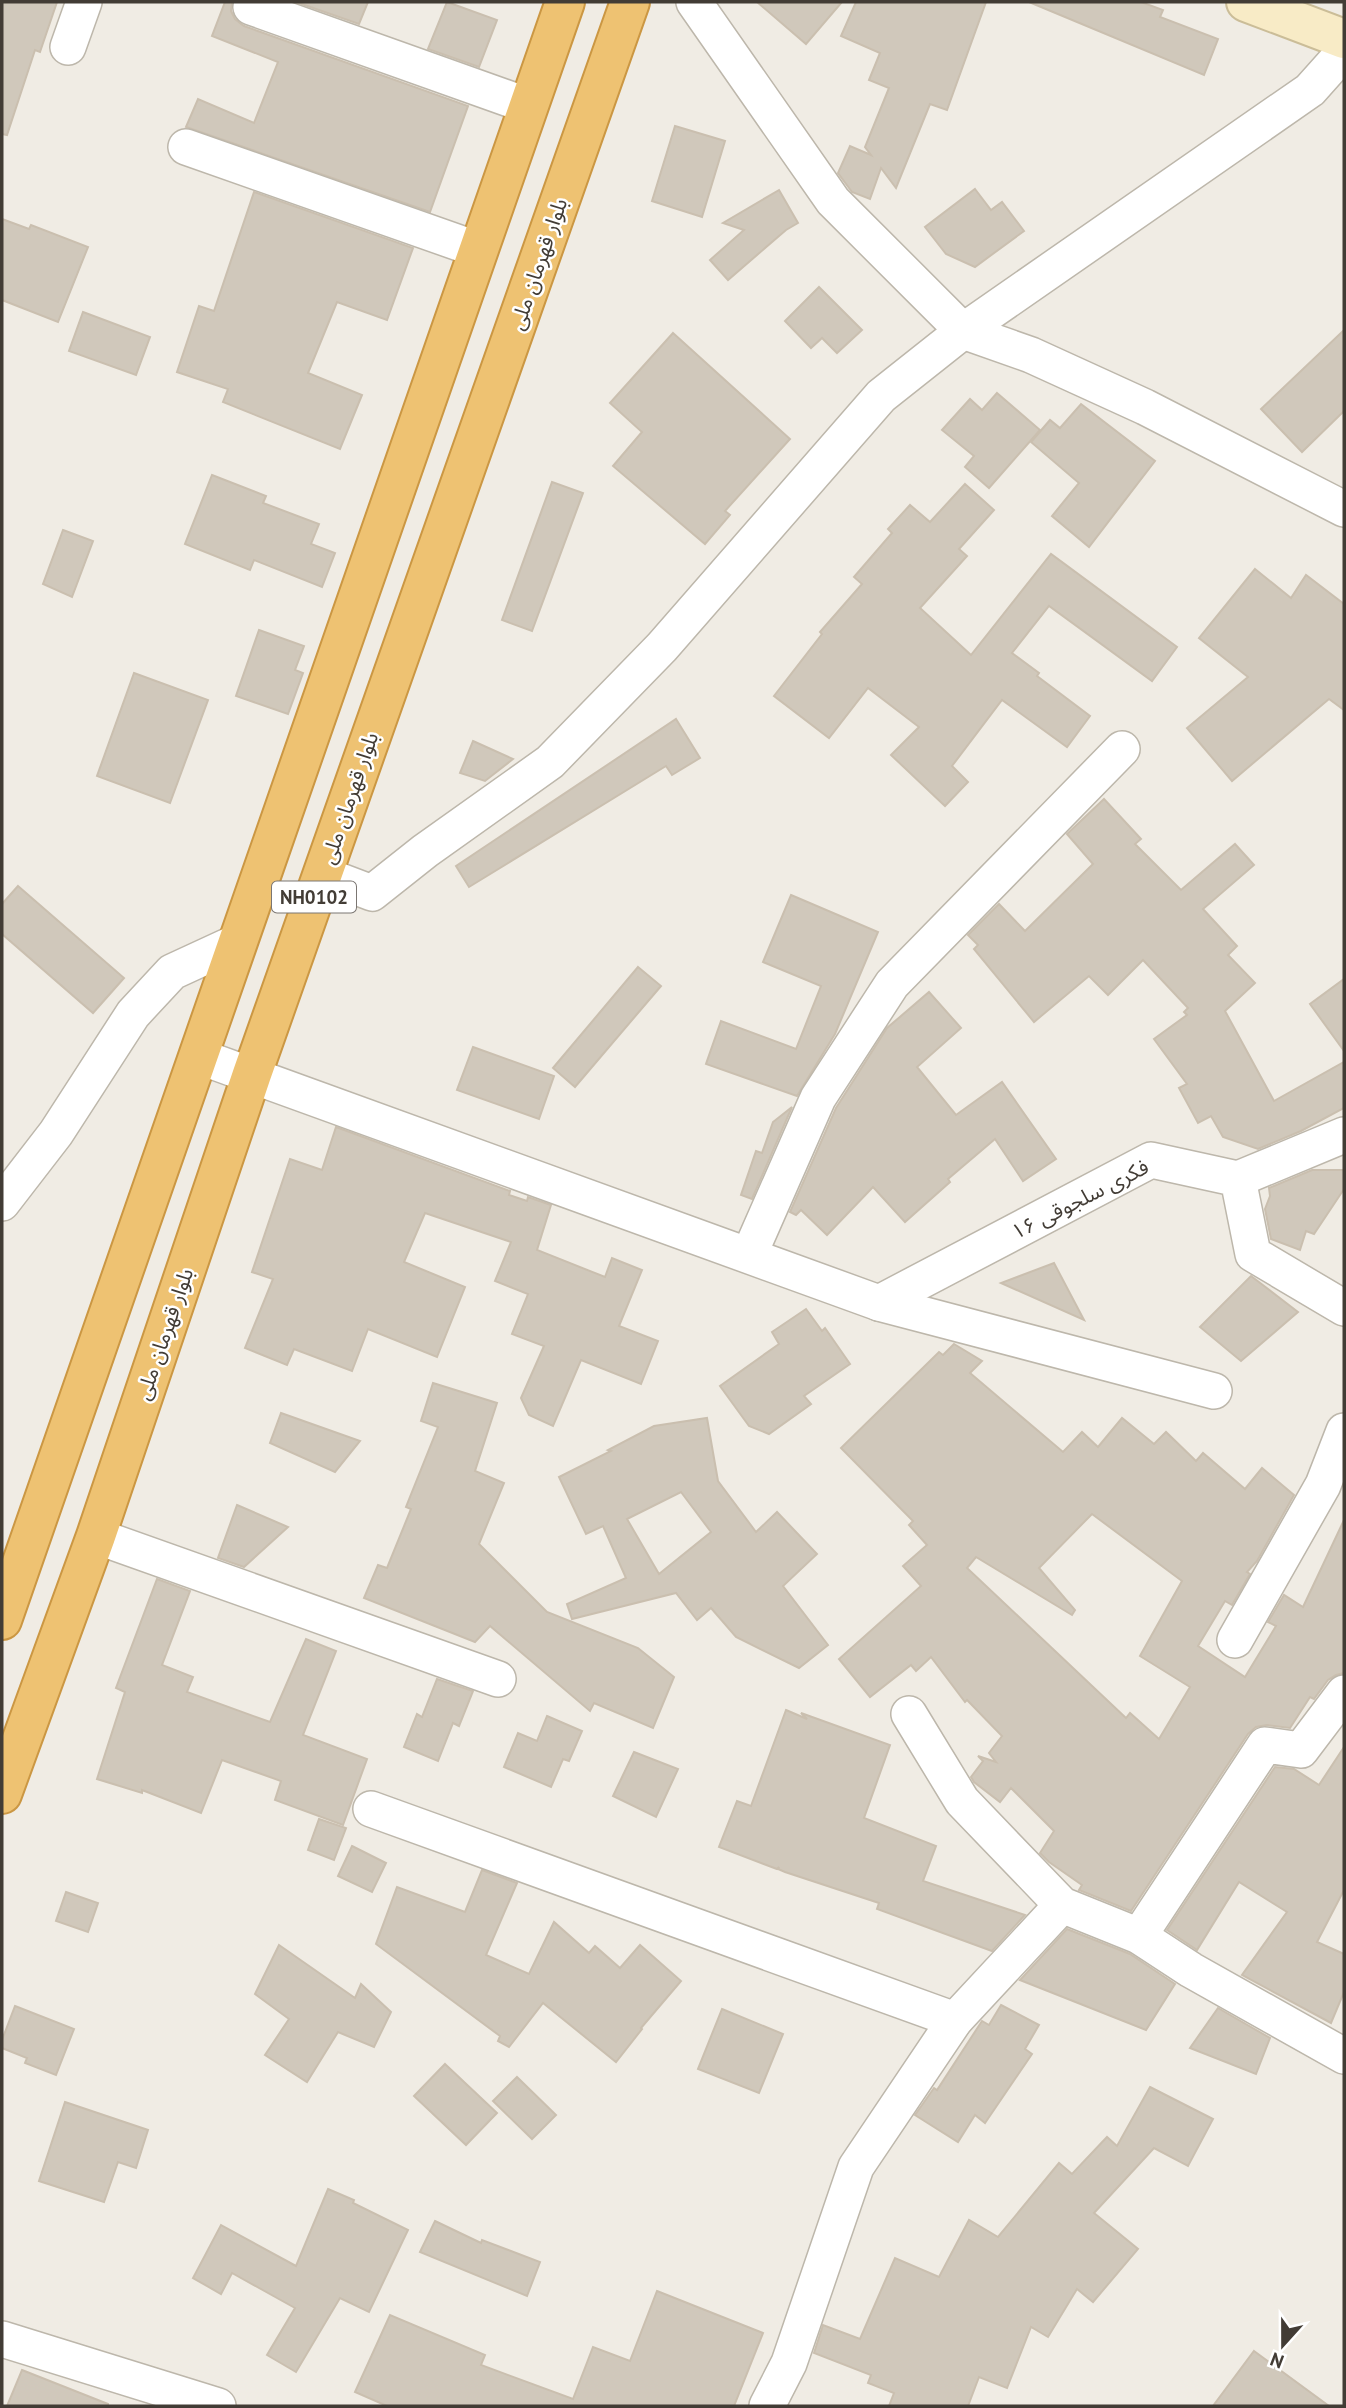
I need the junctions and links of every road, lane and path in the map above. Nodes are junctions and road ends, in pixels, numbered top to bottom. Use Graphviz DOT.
graph roads {
  1 [pos="84,2"];
  2 [pos="565,2"];
  3 [pos="630,2"];
  4 [pos="694,2"];
  5 [pos="1246,2"];
  6 [pos="251,7"];
  7 [pos="1344,39"];
  8 [pos="68,47"];
  9 [pos="1344,52"];
  10 [pos="529,106"];
  11 [pos="186,147"];
  12 [pos="479,250"];
  13 [pos="963,331"];
  14 [pos="1344,509"];
  15 [pos="1122,749"];
  16 [pos="322,874"];
  17 [pos="237,942"];
  18 [pos="198,1055"];
  19 [pos="252,1074"];
  20 [pos="1344,1135"];
  21 [pos="1238,1180"];
  22 [pos="2,1203"];
  23 [pos="749,1255"];
  24 [pos="879,1303"];
  25 [pos="1344,1308"];
  26 [pos="1214,1391"];
  27 [pos="1344,1431"];
  28 [pos="96,1536"];
  29 [pos="2,1620"];
  30 [pos="1235,1640"];
  31 [pos="498,1679"];
  32 [pos="1344,1693"];
  33 [pos="909,1714"];
  34 [pos="2,1794"];
  35 [pos="371,1809"];
  36 [pos="1062,1905"];
  37 [pos="1139,1936"];
  38 [pos="955,2020"];
  39 [pos="1344,2056"];
  40 [pos="2,2339"];
  41 [pos="218,2406"];
  42 [pos="767,2406"];
  1 -- 8 [label="street"];
  2 -- 10 [label="highway, NH0102"];
  3 -- 16 [label="highway, بلوار قهرمان ملی / NH0102"];
  4 -- 13 [label="street"];
  5 -- 7 [label="main road"];
  6 -- 10 [label="street"];
  9 -- 13 [label="street"];
  10 -- 12 [label="highway, NH0102"];
  11 -- 12 [label="street"];
  12 -- 17 [label="highway, NH0102"];
  13 -- 14 [label="street"];
  13 -- 16 [label="street"];
  15 -- 23 [label="street"];
  16 -- 19 [label="highway, بلوار قهرمان ملی / NH0102"];
  17 -- 18 [label="highway, NH0102"];
  17 -- 22 [label="street"];
  18 -- 19 [label="street"];
  18 -- 29 [label="highway, NH0102"];
  19 -- 23 [label="street"];
  19 -- 28 [label="highway, بلوار قهرمان ملی / NH0102"];
  20 -- 21 [label="street"];
  21 -- 24 [label="street, فکری سلجوقی ۱۶"];
  21 -- 25 [label="street"];
  23 -- 24 [label="street"];
  24 -- 26 [label="street"];
  27 -- 30 [label="street"];
  28 -- 31 [label="street"];
  28 -- 34 [label="highway, بلوار قهرمان ملی / NH0102"];
  32 -- 37 [label="street"];
  33 -- 36 [label="street"];
  35 -- 38 [label="street"];
  36 -- 37 [label="street"];
  36 -- 38 [label="street"];
  37 -- 39 [label="street"];
  38 -- 42 [label="street"];
  40 -- 41 [label="street"];
}
